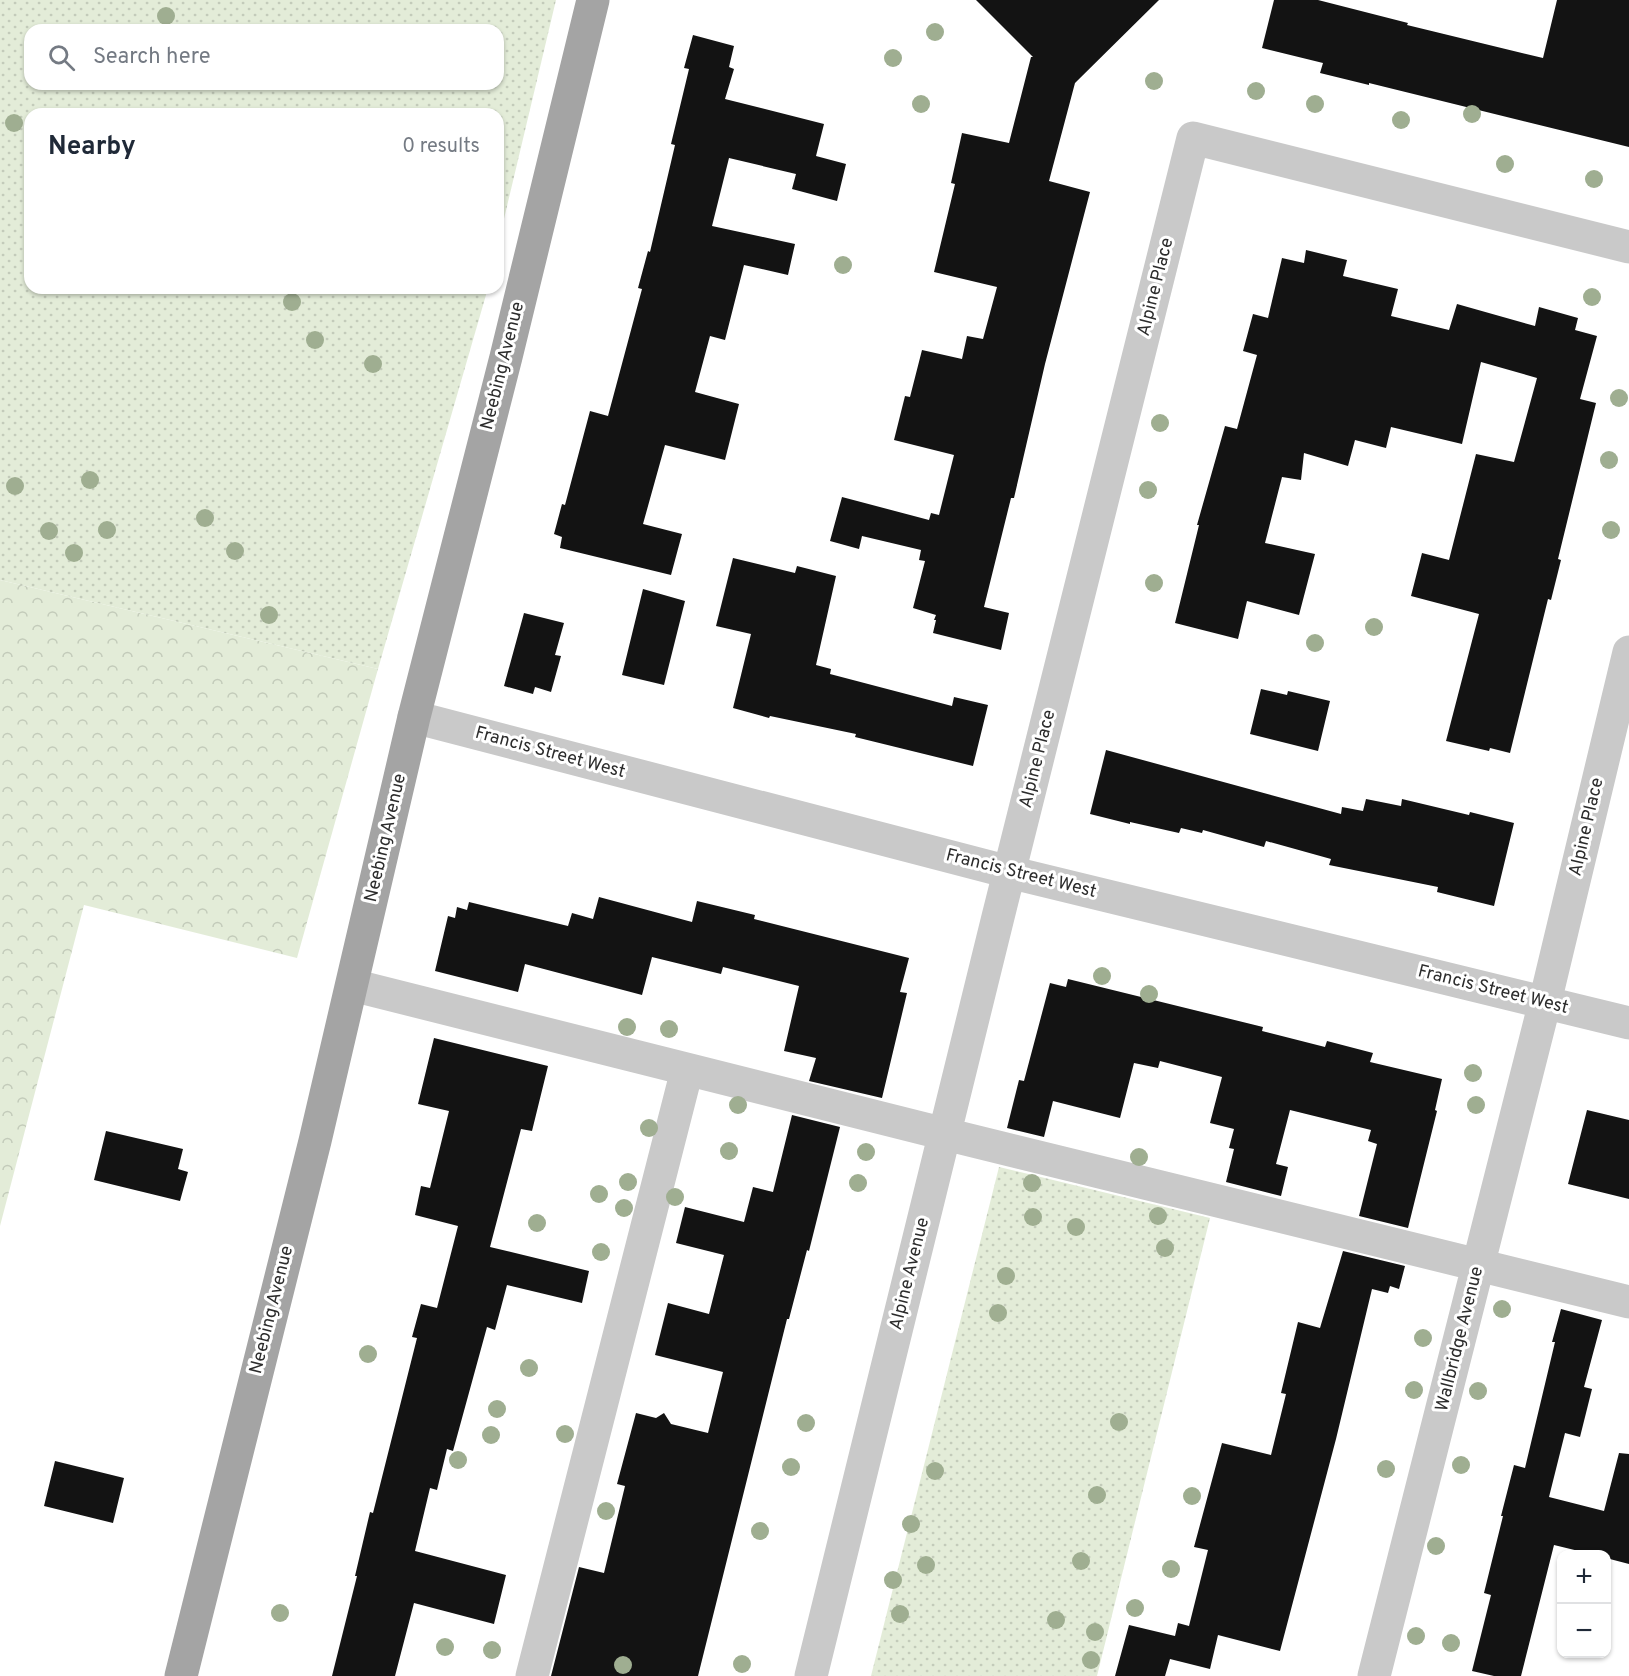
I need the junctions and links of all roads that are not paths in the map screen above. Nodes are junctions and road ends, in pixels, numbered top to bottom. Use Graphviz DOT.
graph roads {
  1 [pos="593,0"];
  2 [pos="1629,247"];
  3 [pos="1629,652"];
  4 [pos="414,717"];
  5 [pos="1009,872"];
  6 [pos="352,985"];
  7 [pos="1545,1002"];
  8 [pos="1629,1023"];
  9 [pos="687,1070"];
  10 [pos="945,1134"];
  11 [pos="1478,1266"];
  12 [pos="1629,1302"];
  13 [pos="181,1676"];
  14 [pos="532,1676"];
  15 [pos="812,1676"];
  16 [pos="1374,1676"];
  1 -- 4 [label="main road, Neebing Avenue"];
  2 -- 5 [label="street, Alpine Place"];
  3 -- 7 [label="street, Alpine Place"];
  4 -- 5 [label="street, Francis Street West"];
  4 -- 6 [label="main road, Neebing Avenue"];
  5 -- 7 [label="street, Francis Street West"];
  5 -- 10 [label="street, Alpine Avenue"];
  6 -- 9 [label="street"];
  6 -- 13 [label="main road, Neebing Avenue"];
  7 -- 8 [label="street, Francis Street West"];
  7 -- 11 [label="street, Wallbridge Avenue"];
  9 -- 10 [label="street"];
  9 -- 14 [label="street"];
  10 -- 11 [label="street"];
  10 -- 15 [label="street, Alpine Avenue"];
  11 -- 12 [label="street"];
  11 -- 16 [label="street, Wallbridge Avenue"];
}
